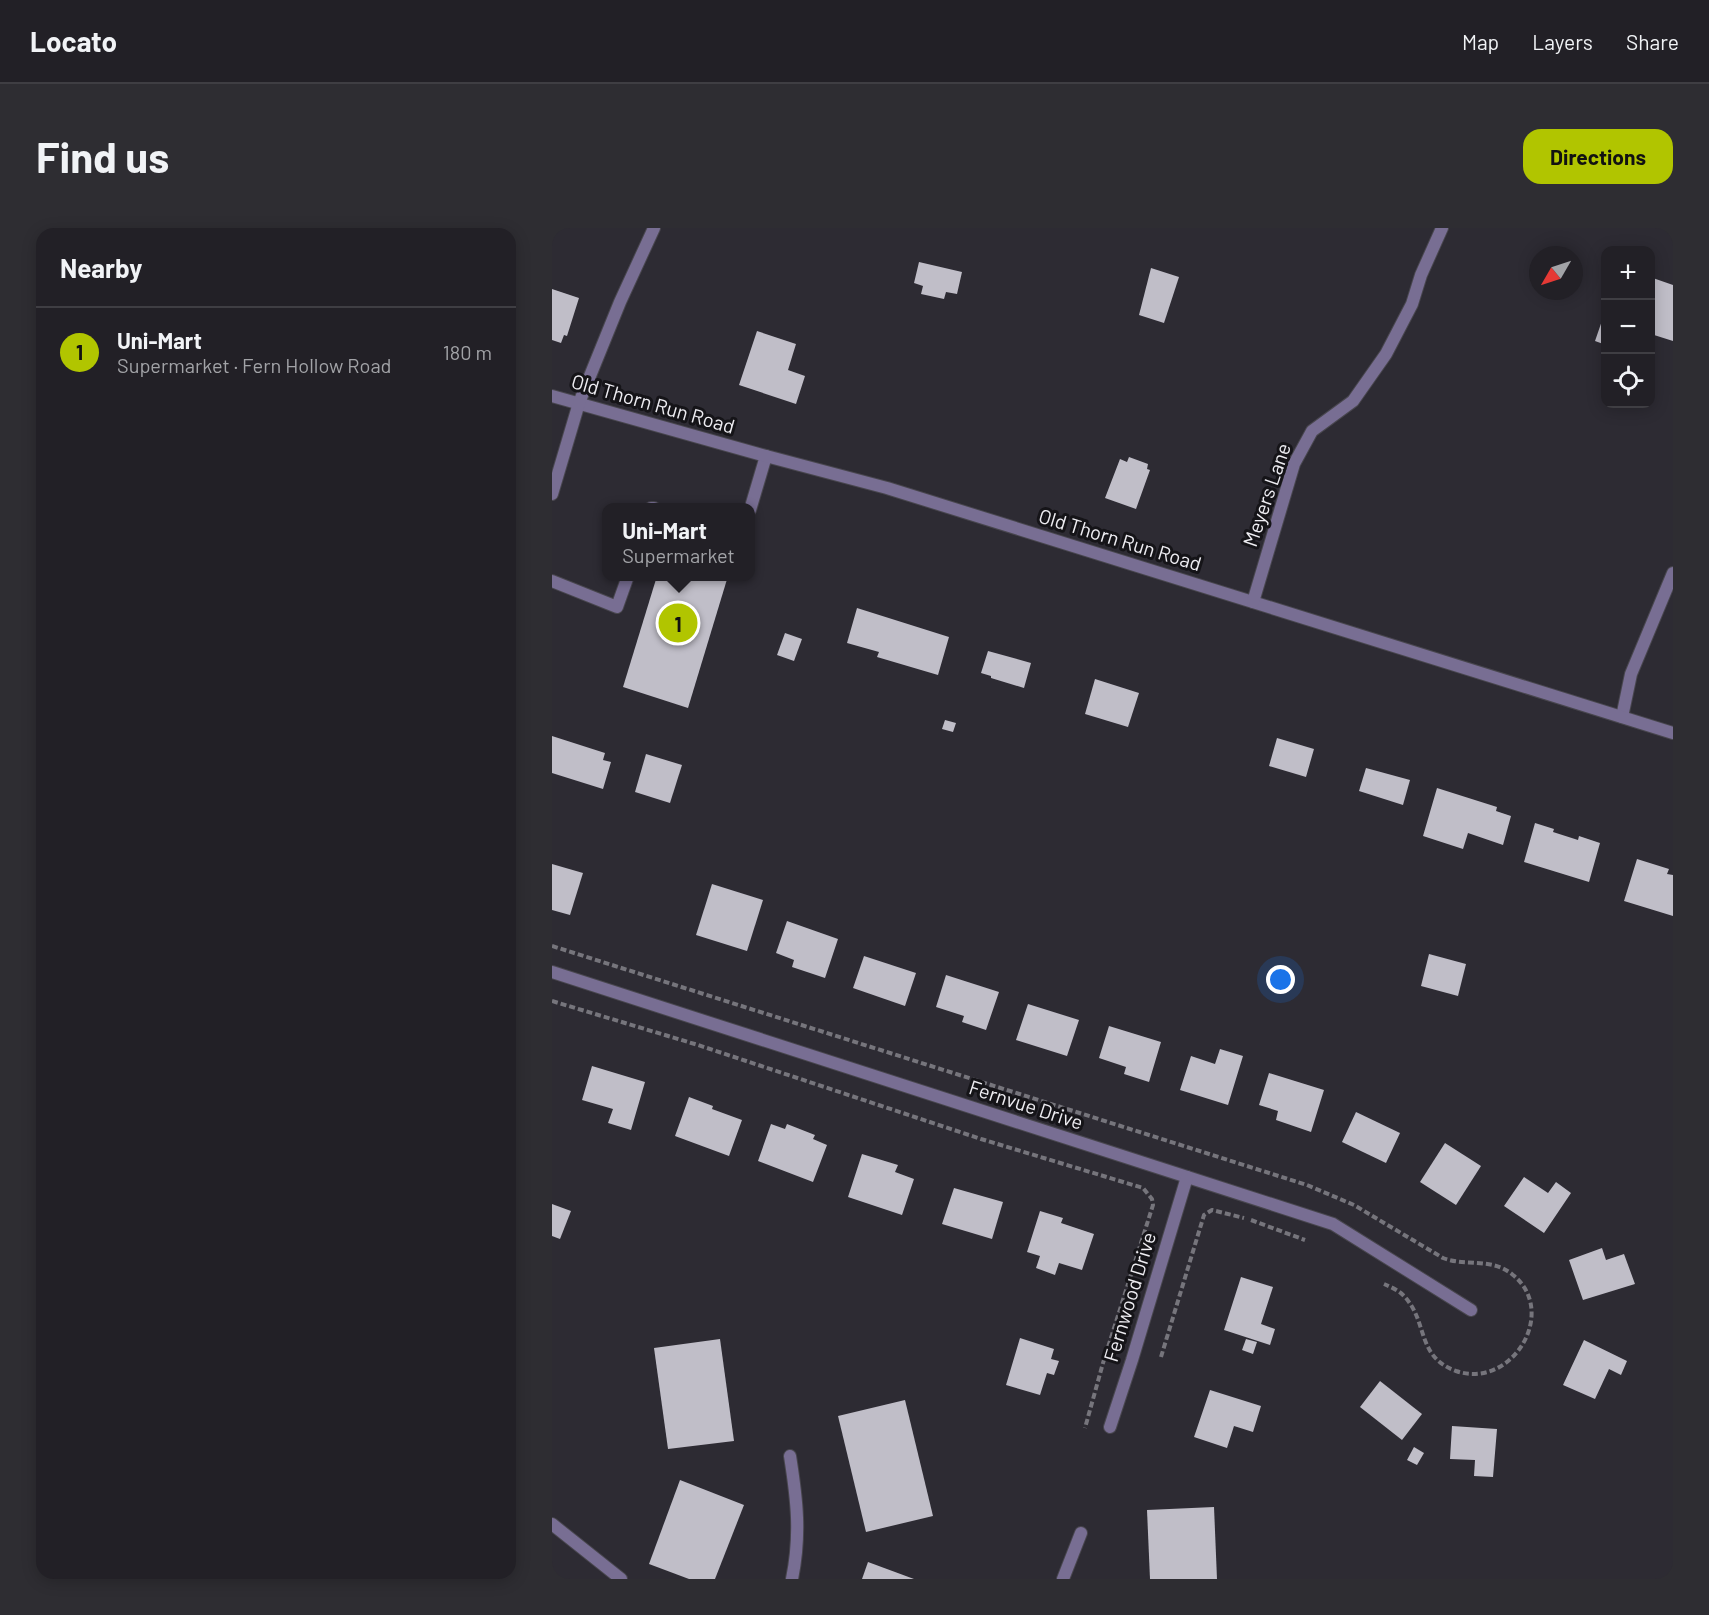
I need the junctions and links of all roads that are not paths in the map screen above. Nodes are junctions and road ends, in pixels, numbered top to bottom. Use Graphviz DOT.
graph roads {
  1 [pos="654,228"];
  2 [pos="1442,228"];
  3 [pos="552,396"];
  4 [pos="579,403"];
  5 [pos="766,456"];
  6 [pos="552,494"];
  7 [pos="752,503"];
  8 [pos="1673,573"];
  9 [pos="552,581"];
  10 [pos="626,581"];
  11 [pos="1253,602"];
  12 [pos="1622,717"];
  13 [pos="1673,733"];
  14 [pos="552,972"];
  15 [pos="1187,1177"];
  16 [pos="1471,1310"];
  17 [pos="1110,1426"];
  18 [pos="790,1456"];
  19 [pos="554,1529"];
  20 [pos="1081,1533"];
  21 [pos="621,1579"];
  22 [pos="792,1579"];
  23 [pos="1063,1579"];
  1 -- 4 [label="street"];
  2 -- 11 [label="street, Meyers Lane"];
  3 -- 4 [label="street, Old Thorn Run Road"];
  4 -- 5 [label="street, Old Thorn Run Road"];
  4 -- 6 [label="street"];
  5 -- 7 [label="street"];
  5 -- 11 [label="street, Old Thorn Run Road"];
  8 -- 12 [label="street"];
  9 -- 10 [label="street"];
  11 -- 12 [label="street, Old Thorn Run Road"];
  12 -- 13 [label="street, Old Thorn Run Road"];
  14 -- 15 [label="street, Fernvue Drive"];
  15 -- 16 [label="street, Fernvue Drive"];
  15 -- 17 [label="street, Fernwood Drive"];
  18 -- 22 [label="street"];
  19 -- 21 [label="street"];
  20 -- 23 [label="street"];
}
